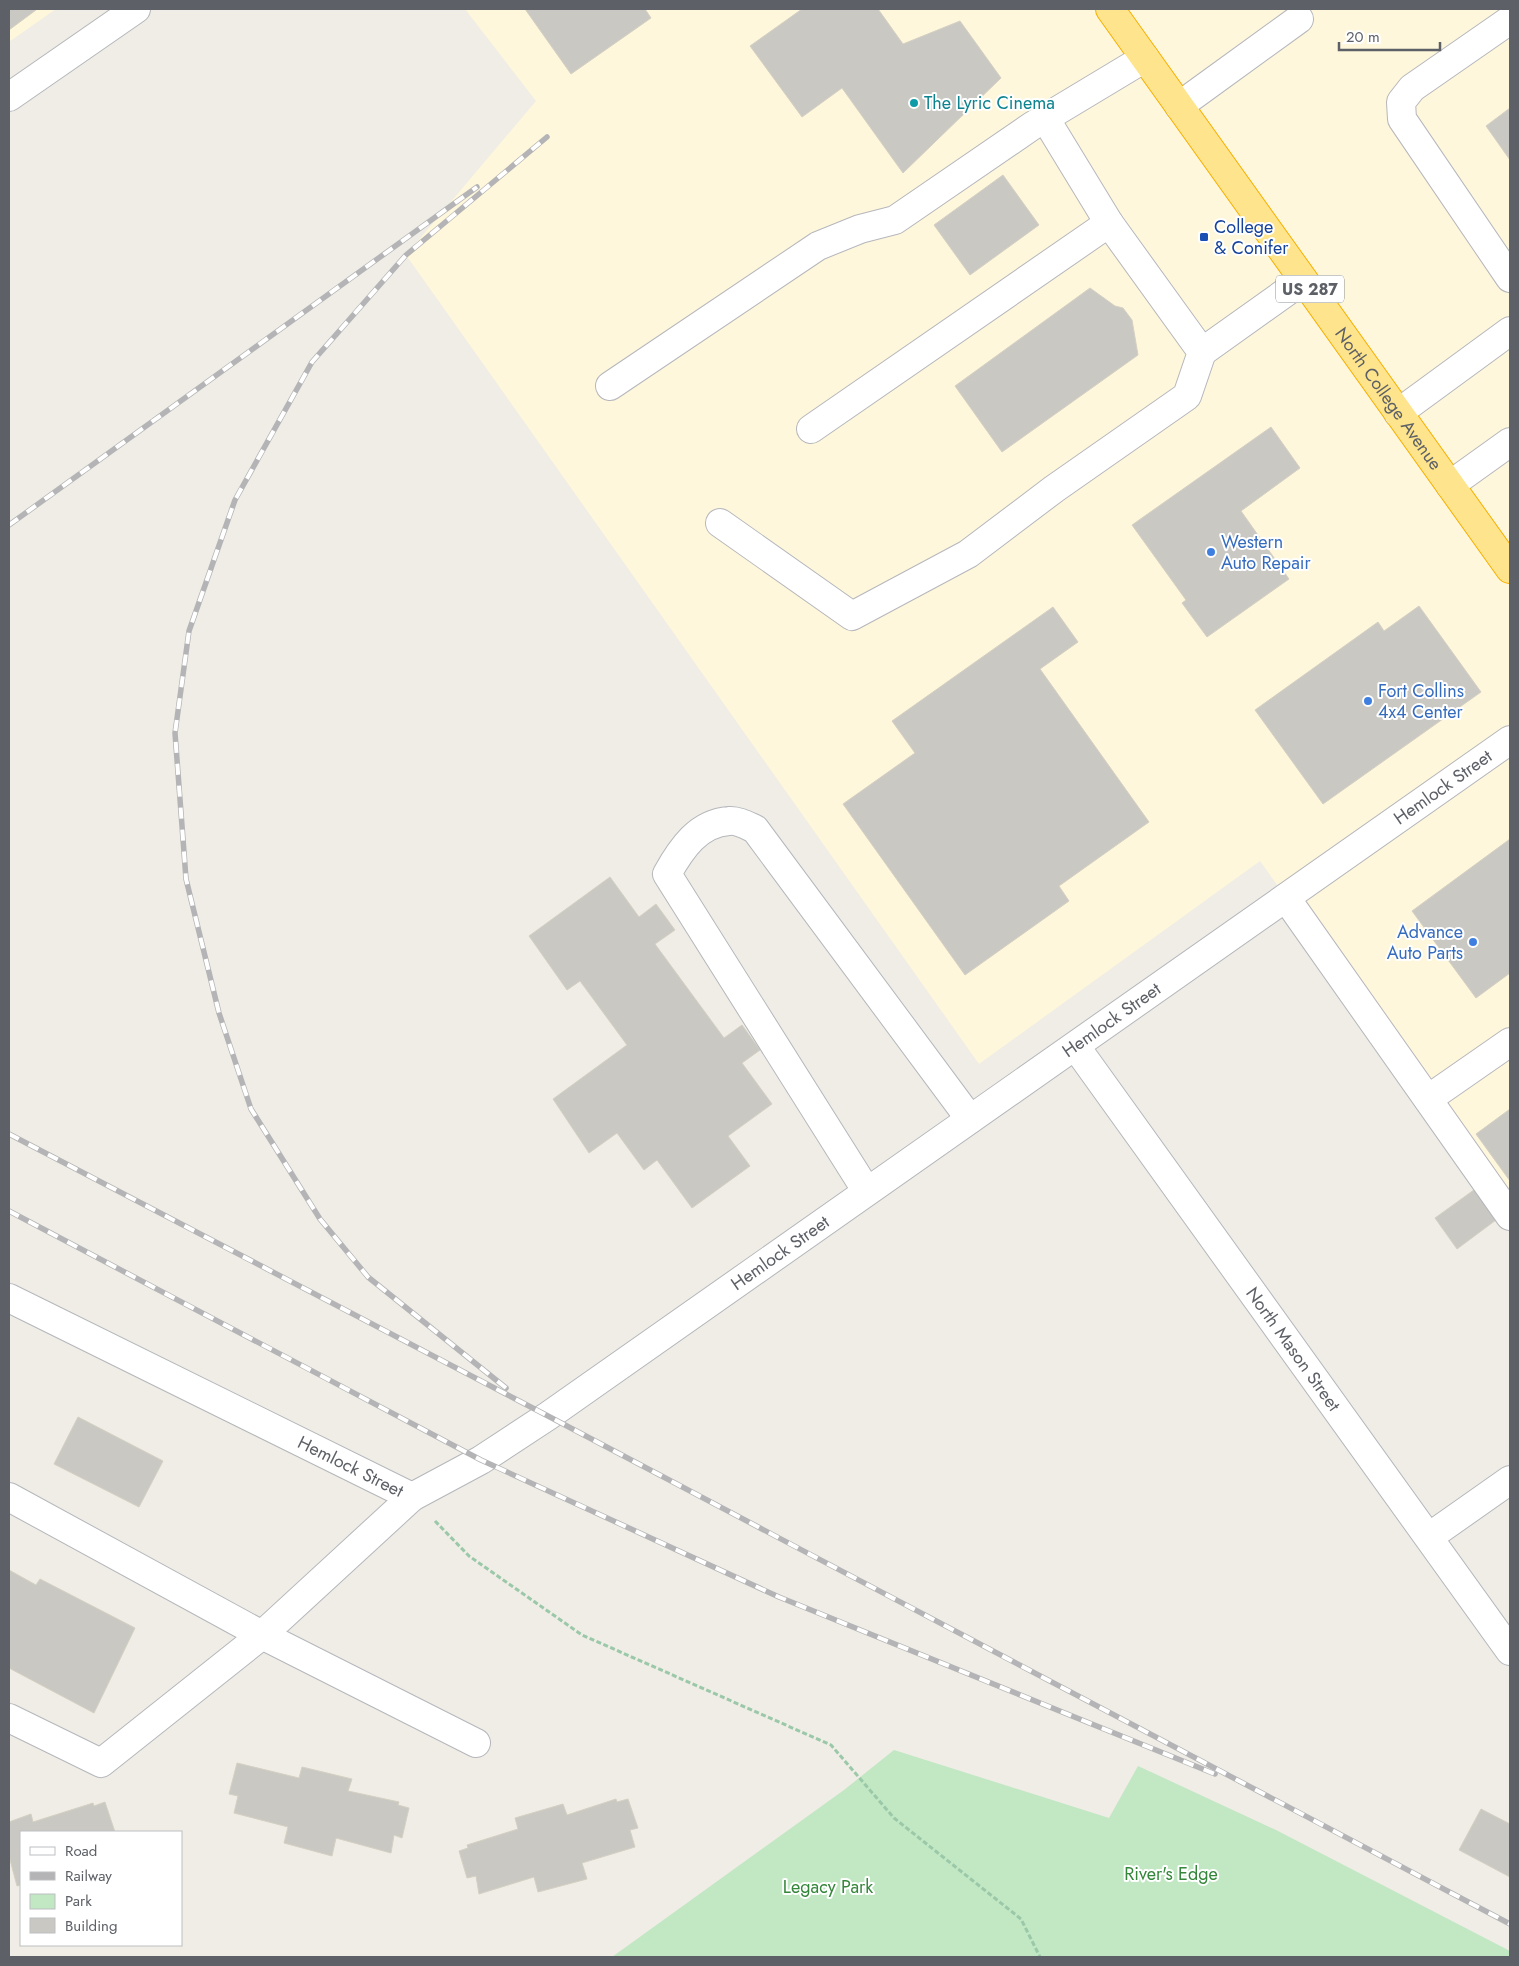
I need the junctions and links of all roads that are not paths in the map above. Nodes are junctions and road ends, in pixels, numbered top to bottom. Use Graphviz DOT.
graph roads {
  1 [pos="136,9"];
  2 [pos="1110,9"];
  3 [pos="1300,19"];
  4 [pos="1510,20"];
  5 [pos="1145,58"];
  6 [pos="9,97"];
  7 [pos="1179,106"];
  8 [pos="1044,118"];
  9 [pos="1109,223"];
  10 [pos="1510,278"];
  11 [pos="1303,280"];
  12 [pos="1510,331"];
  13 [pos="1202,352"];
  14 [pos="610,386"];
  15 [pos="1398,413"];
  16 [pos="811,429"];
  17 [pos="1510,442"];
  18 [pos="1450,485"];
  19 [pos="720,523"];
  20 [pos="1510,569"];
  21 [pos="1510,740"];
  22 [pos="1286,898"];
  23 [pos="1510,1042"];
  24 [pos="1076,1047"];
  25 [pos="1428,1099"];
  26 [pos="970,1119"];
  27 [pos="866,1190"];
  28 [pos="1510,1216"];
  29 [pos="9,1298"];
  30 [pos="1510,1480"];
  31 [pos="9,1497"];
  32 [pos="412,1497"];
  33 [pos="1429,1537"];
  34 [pos="262,1635"];
  35 [pos="1510,1651"];
  36 [pos="9,1718"];
  37 [pos="476,1743"];
  1 -- 6 [label="street"];
  2 -- 5 [label="highway, North College Avenue / US 287"];
  3 -- 7 [label="street"];
  4 -- 10 [label="street"];
  5 -- 7 [label="highway, North College Avenue / US 287"];
  5 -- 8 [label="street"];
  7 -- 11 [label="highway, North College Avenue / US 287"];
  8 -- 9 [label="street"];
  8 -- 14 [label="street"];
  9 -- 13 [label="street"];
  9 -- 16 [label="street"];
  11 -- 13 [label="street"];
  11 -- 15 [label="highway, North College Avenue / US 287"];
  12 -- 15 [label="street"];
  13 -- 19 [label="street"];
  15 -- 18 [label="highway, North College Avenue / US 287"];
  17 -- 18 [label="street"];
  18 -- 20 [label="highway, North College Avenue / US 287"];
  21 -- 22 [label="street, Hemlock Street"];
  22 -- 24 [label="street, Hemlock Street"];
  22 -- 25 [label="street"];
  23 -- 25 [label="street"];
  24 -- 26 [label="street, Hemlock Street"];
  24 -- 33 [label="street, North Mason Street"];
  25 -- 28 [label="street"];
  26 -- 27 [label="street, Hemlock Street"];
  26 -- 27 [label="street"];
  27 -- 32 [label="street, Hemlock Street"];
  29 -- 32 [label="street, Hemlock Street"];
  30 -- 33 [label="street"];
  31 -- 34 [label="street"];
  32 -- 34 [label="street"];
  33 -- 35 [label="street, North Mason Street"];
  34 -- 36 [label="street"];
  34 -- 37 [label="street"];
}
